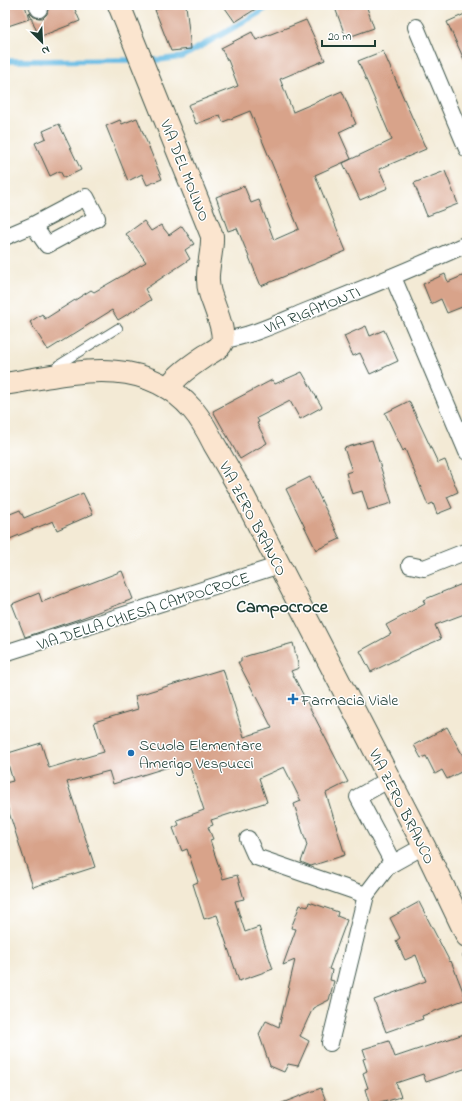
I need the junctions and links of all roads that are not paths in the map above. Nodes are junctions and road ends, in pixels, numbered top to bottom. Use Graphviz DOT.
graph roads {
  1 [pos="119,5"];
  2 [pos="416,27"];
  3 [pos="467,149"];
  4 [pos="33,225"];
  5 [pos="5,237"];
  6 [pos="467,244"];
  7 [pos="393,277"];
  8 [pos="118,328"];
  9 [pos="223,340"];
  10 [pos="51,376"];
  11 [pos="5,384"];
  12 [pos="168,388"];
  13 [pos="467,452"];
  14 [pos="467,551"];
  15 [pos="280,565"];
  16 [pos="410,565"];
  17 [pos="5,653"];
  18 [pos="390,779"];
  19 [pos="248,840"];
  20 [pos="424,846"];
  21 [pos="392,863"];
  22 [pos="366,895"];
  23 [pos="467,936"];
  24 [pos="330,1043"];
  1 -- 9 [label="street, VIA DEL MOLINO"];
  2 -- 3 [label="street"];
  4 -- 5 [label="street"];
  6 -- 7 [label="street, VIA RIGAMONTI"];
  7 -- 9 [label="street, VIA RIGAMONTI"];
  7 -- 13 [label="street"];
  8 -- 10 [label="lane"];
  9 -- 12 [label="street"];
  10 -- 11 [label="street, VIA ZERO BRANCO"];
  10 -- 12 [label="street, VIA ZERO BRANCO"];
  12 -- 15 [label="street, VIA ZERO BRANCO"];
  14 -- 16 [label="street"];
  15 -- 17 [label="street, VIA DELLA CHIESA CAMPOCROCE"];
  15 -- 18 [label="street, VIA ZERO BRANCO"];
  18 -- 20 [label="street, VIA ZERO BRANCO"];
  18 -- 21 [label="street"];
  19 -- 22 [label="street"];
  20 -- 21 [label="street"];
  20 -- 23 [label="street, VIA ZERO BRANCO"];
  21 -- 22 [label="street"];
  22 -- 24 [label="street"];
}
